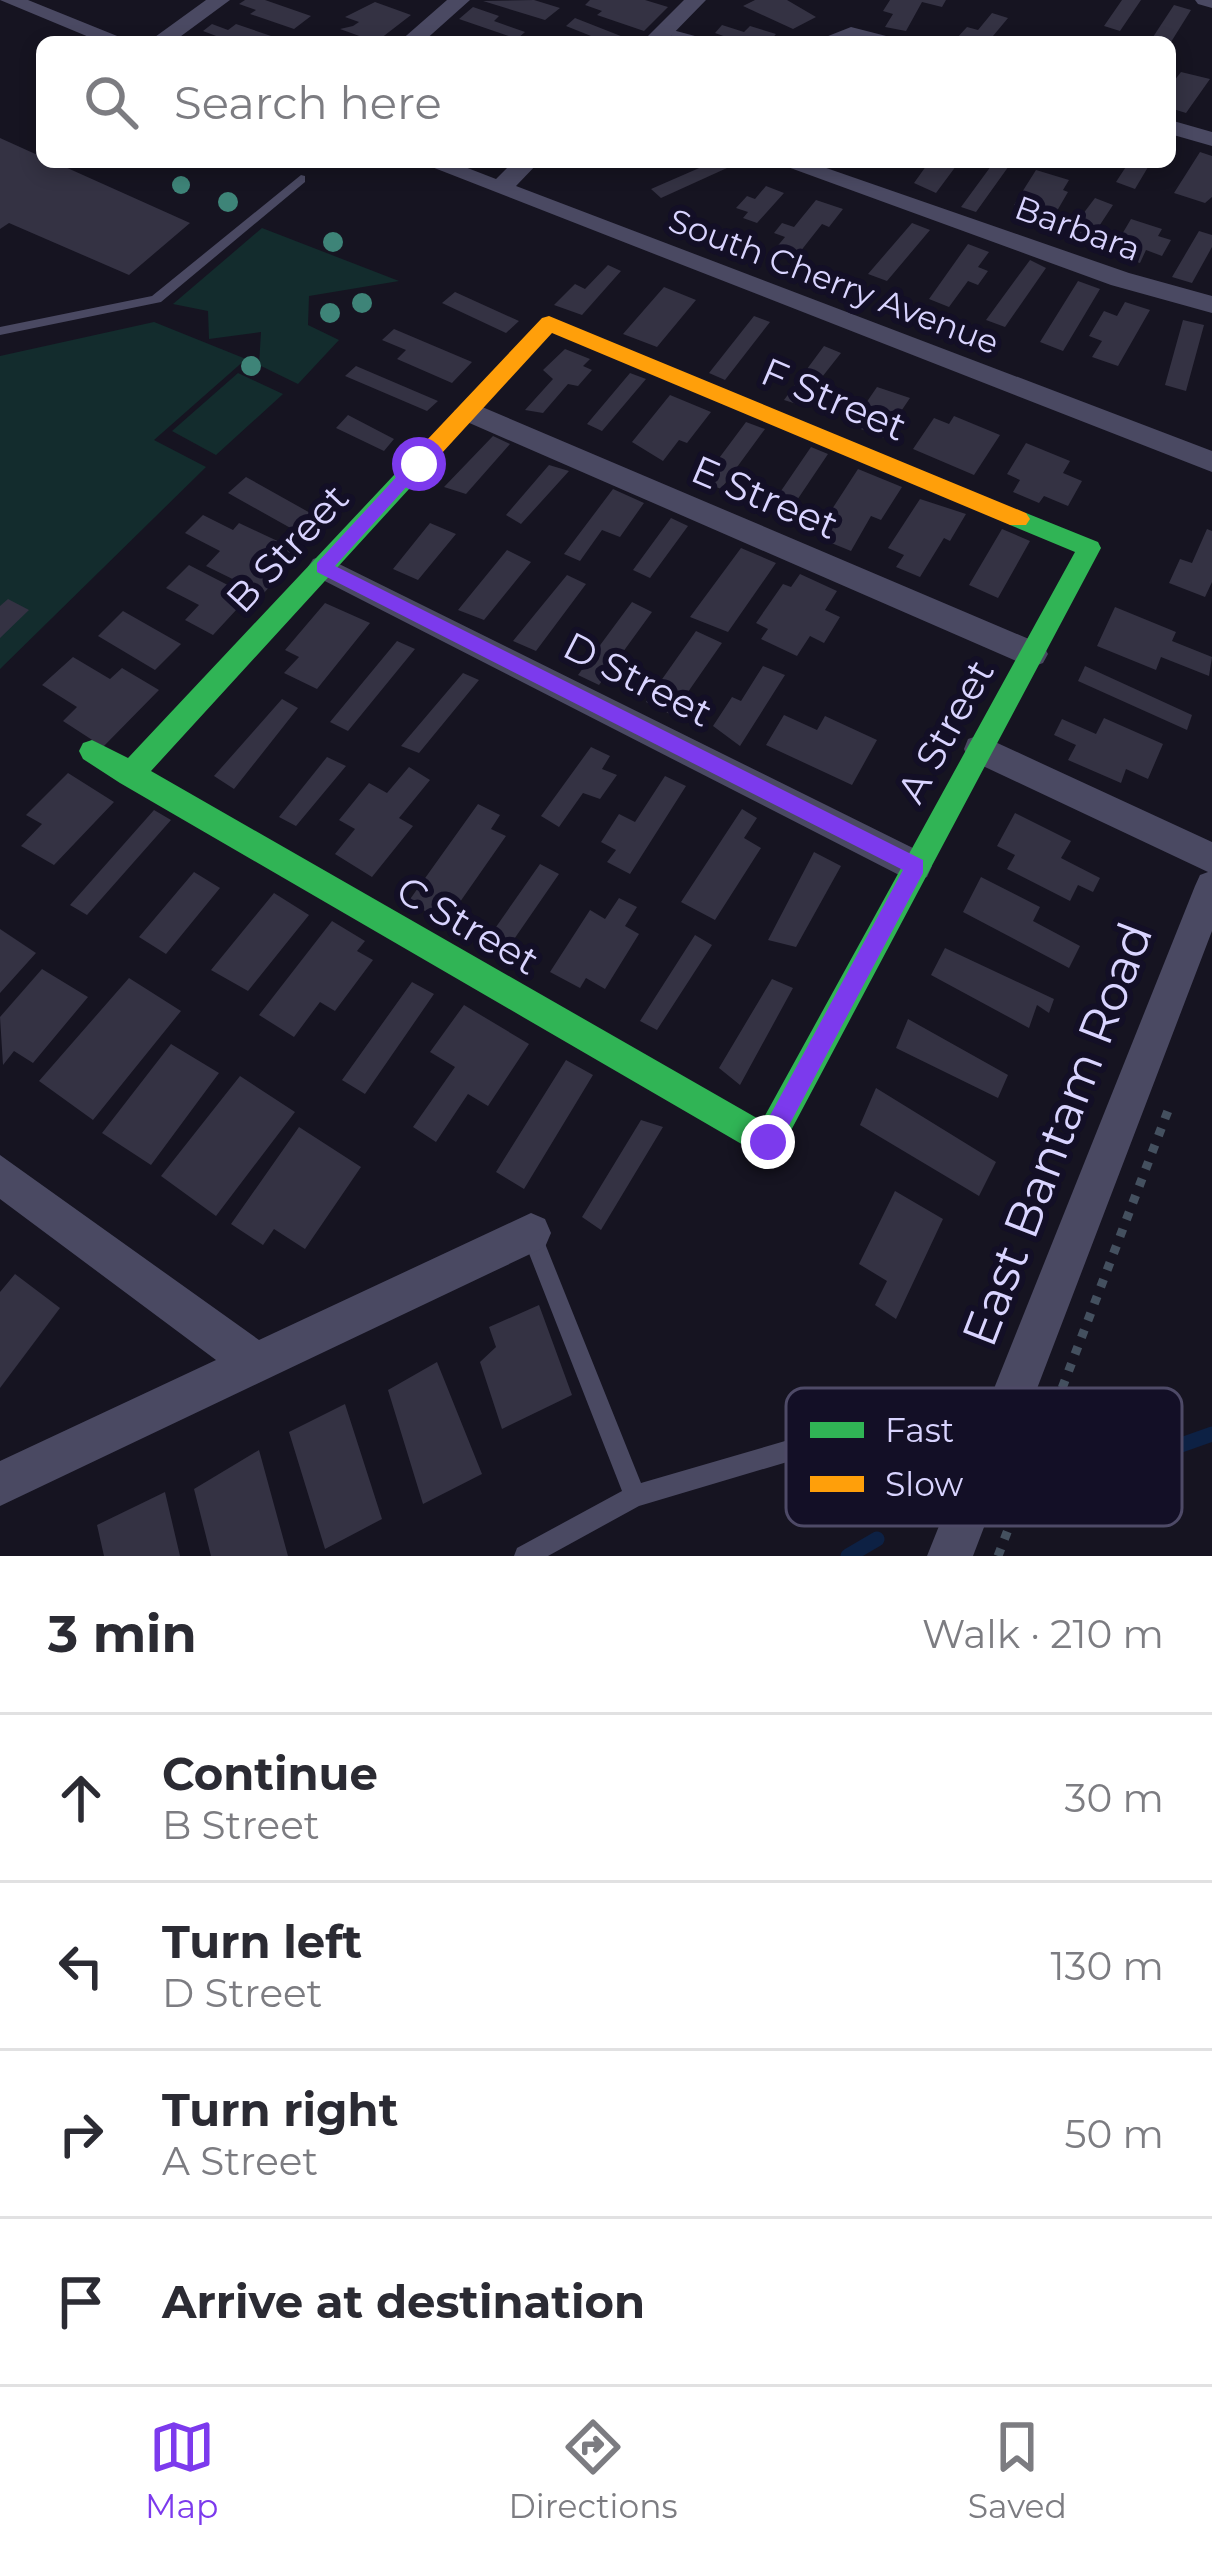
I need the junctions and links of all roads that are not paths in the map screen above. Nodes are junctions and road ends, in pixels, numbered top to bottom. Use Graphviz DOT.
graph roads {
  1 [pos="12,0"];
  2 [pos="220,0"];
  3 [pos="460,0"];
  4 [pos="696,0"];
  5 [pos="105,36"];
  6 [pos="168,36"];
  7 [pos="417,36"];
  8 [pos="659,36"];
  9 [pos="1176,129"];
  10 [pos="1212,140"];
  11 [pos="447,168"];
  12 [pos="521,168"];
  13 [pos="803,168"];
  14 [pos="301,179"];
  15 [pos="500,188"];
  16 [pos="1212,305"];
  17 [pos="549,323"];
  18 [pos="0,331"];
  19 [pos="468,411"];
  20 [pos="1212,462"];
  21 [pos="1089,548"];
  22 [pos="323,567"];
  23 [pos="1032,654"];
  24 [pos="980,749"];
  25 [pos="92,751"];
  26 [pos="130,775"];
  27 [pos="1212,858"];
  28 [pos="916,866"];
  29 [pos="1212,886"];
  30 [pos="1203,935"];
  31 [pos="768,1142"];
  32 [pos="0,1175"];
  33 [pos="531,1234"];
  34 [pos="255,1363"];
  35 [pos="1018,1388"];
  36 [pos="786,1452"];
  37 [pos="0,1484"];
  38 [pos="635,1496"];
  39 [pos="962,1526"];
  40 [pos="525,1556"];
  41 [pos="950,1556"];
  1 -- 5 [label="street"];
  2 -- 6 [label="street"];
  3 -- 7 [label="street"];
  4 -- 8 [label="street"];
  9 -- 10 [label="street"];
  11 -- 15 [label="street, South Cherry Avenue"];
  12 -- 15 [label="street"];
  13 -- 16 [label="street, Barbara"];
  14 -- 18 [label="lane"];
  15 -- 20 [label="street, South Cherry Avenue"];
  17 -- 19 [label="street, B Street"];
  17 -- 21 [label="street, F Street"];
  19 -- 22 [label="street, B Street"];
  19 -- 23 [label="street, E Street"];
  21 -- 23 [label="street, A Street"];
  22 -- 26 [label="street, B Street"];
  22 -- 28 [label="street, D Street"];
  23 -- 24 [label="street, A Street"];
  24 -- 27 [label="street"];
  24 -- 28 [label="street, A Street"];
  25 -- 26 [label="street, C Street"];
  26 -- 31 [label="street, C Street"];
  28 -- 31 [label="street, A Street"];
  29 -- 30 [label="street, East Bantam Road"];
  30 -- 35 [label="street, East Bantam Road"];
  32 -- 34 [label="street"];
  33 -- 34 [label="street"];
  33 -- 38 [label="lane"];
  34 -- 37 [label="street"];
  36 -- 38 [label="lane"];
  38 -- 40 [label="lane"];
  39 -- 41 [label="street, East Bantam Road"];
}
